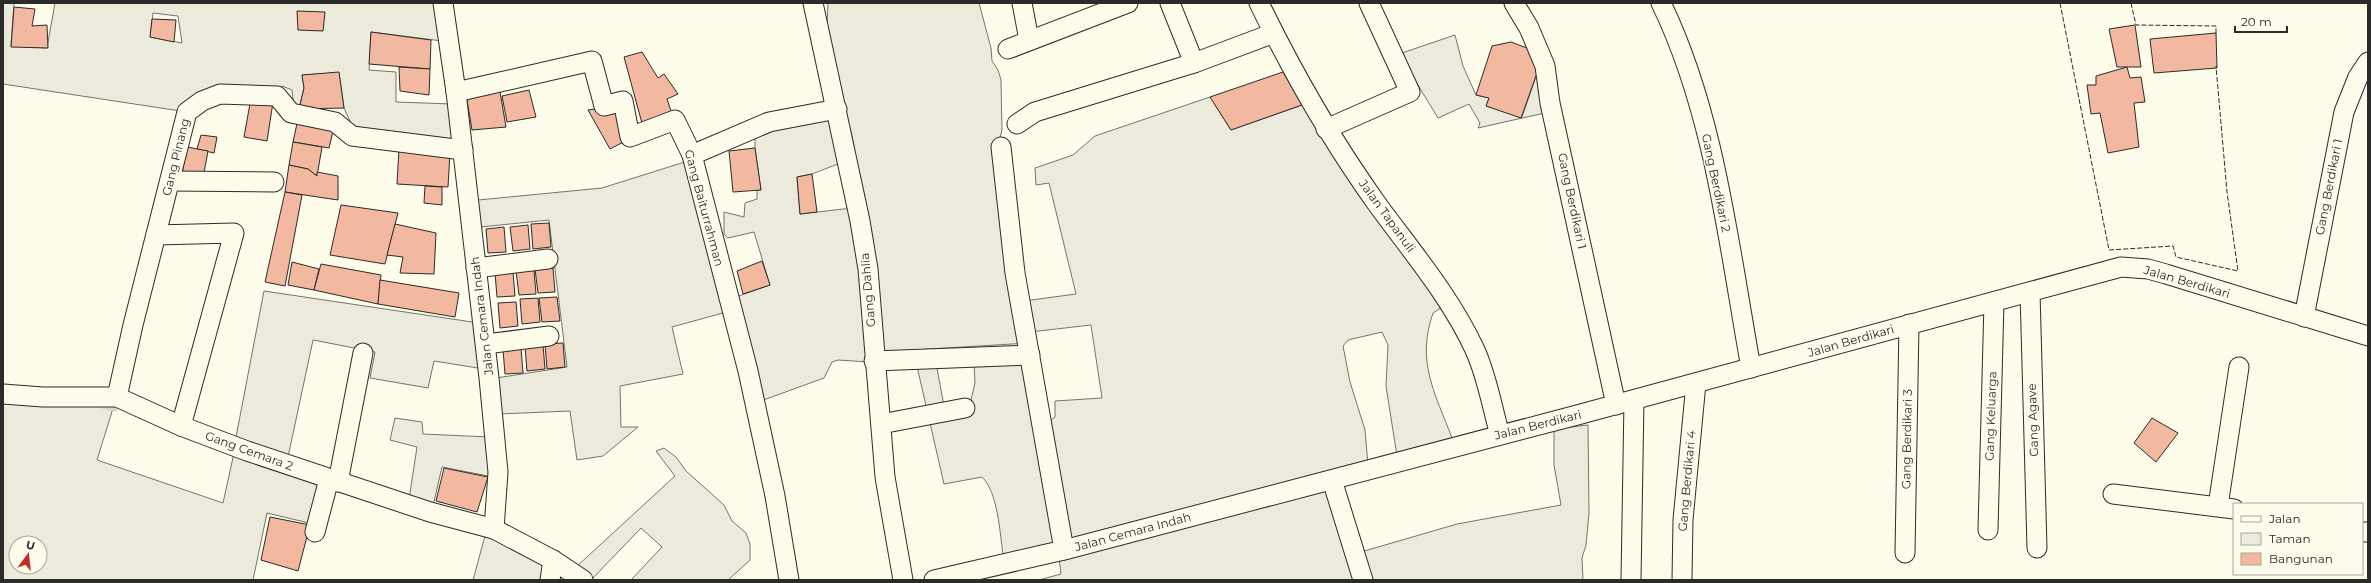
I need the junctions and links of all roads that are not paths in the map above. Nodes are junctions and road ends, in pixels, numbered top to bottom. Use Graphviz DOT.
graph roads {
  1 [pos="443,3"];
  2 [pos="813,3"];
  3 [pos="1022,3"];
  4 [pos="1128,3"];
  5 [pos="1170,3"];
  6 [pos="1259,3"];
  7 [pos="1369,3"];
  8 [pos="1514,3"];
  9 [pos="1661,3"];
  10 [pos="1104,7"];
  11 [pos="1274,33"];
  12 [pos="1029,40"];
  13 [pos="1008,49"];
  14 [pos="2368,62"];
  15 [pos="1194,63"];
  16 [pos="456,92"];
  17 [pos="837,109"];
  18 [pos="1017,124"];
  19 [pos="1326,129"];
  20 [pos="1001,147"];
  21 [pos="463,150"];
  22 [pos="692,155"];
  23 [pos="170,180"];
  24 [pos="274,182"];
  25 [pos="156,235"];
  26 [pos="548,259"];
  27 [pos="476,268"];
  28 [pos="2030,292"];
  29 [pos="1994,302"];
  30 [pos="2304,317"];
  31 [pos="1908,324"];
  32 [pos="549,336"];
  33 [pos="2368,336"];
  34 [pos="486,344"];
  35 [pos="363,353"];
  36 [pos="1030,355"];
  37 [pos="874,361"];
  38 [pos="2239,367"];
  39 [pos="1751,368"];
  40 [pos="1696,383"];
  41 [pos="3,394"];
  42 [pos="117,397"];
  43 [pos="1625,402"];
  44 [pos="965,408"];
  45 [pos="881,424"];
  46 [pos="181,426"];
  47 [pos="1500,435"];
  48 [pos="333,480"];
  49 [pos="1332,480"];
  50 [pos="2113,494"];
  51 [pos="2226,508"];
  52 [pos="494,529"];
  53 [pos="1988,530"];
  54 [pos="315,532"];
  55 [pos="2037,548"];
  56 [pos="1064,550"];
  57 [pos="1905,553"];
  58 [pos="553,560"];
  59 [pos="550,580"];
  60 [pos="583,580"];
  61 [pos="790,580"];
  62 [pos="903,580"];
  63 [pos="934,580"];
  64 [pos="1363,580"];
  65 [pos="1631,580"];
  66 [pos="1682,580"];
  1 -- 16 [label="street, Jalan Cemara Indah"];
  2 -- 17 [label="street, Gang Dahlia"];
  3 -- 12 [label="street"];
  4 -- 10 [label="street"];
  5 -- 15 [label="street"];
  6 -- 11 [label="street, Jalan Tapanuli"];
  7 -- 19 [label="street"];
  8 -- 43 [label="street, Gang Berdikari 1"];
  9 -- 39 [label="street, Gang Berdikari 2"];
  10 -- 12 [label="street"];
  11 -- 15 [label="street"];
  11 -- 19 [label="street, Jalan Tapanuli"];
  12 -- 13 [label="street"];
  14 -- 30 [label="street, Gang Berdikari 1"];
  15 -- 18 [label="street"];
  16 -- 21 [label="street, Jalan Cemara Indah"];
  16 -- 22 [label="street, Gang Baiturrahman"];
  17 -- 22 [label="street"];
  17 -- 37 [label="street, Gang Dahlia"];
  19 -- 47 [label="street, Jalan Tapanuli"];
  20 -- 36 [label="street"];
  21 -- 23 [label="street, Gang Pinang"];
  21 -- 27 [label="street, Jalan Cemara Indah"];
  22 -- 61 [label="street, Gang Baiturrahman"];
  23 -- 24 [label="street"];
  23 -- 25 [label="street, Gang Pinang"];
  25 -- 42 [label="street, Gang Pinang"];
  25 -- 46 [label="street"];
  26 -- 27 [label="street"];
  27 -- 34 [label="street, Jalan Cemara Indah"];
  28 -- 29 [label="street, Jalan Berdikari"];
  28 -- 30 [label="street, Jalan Berdikari"];
  28 -- 55 [label="street, Gang Agave"];
  29 -- 31 [label="street, Jalan Berdikari"];
  29 -- 53 [label="street, Gang Keluarga"];
  30 -- 33 [label="street, Jalan Berdikari"];
  31 -- 39 [label="street, Jalan Berdikari"];
  31 -- 57 [label="street, Gang Berdikari 3"];
  32 -- 34 [label="street"];
  34 -- 52 [label="street, Jalan Cemara Indah"];
  35 -- 48 [label="street"];
  36 -- 37 [label="street"];
  36 -- 56 [label="street"];
  37 -- 45 [label="street, Gang Dahlia"];
  38 -- 51 [label="street"];
  39 -- 40 [label="street, Jalan Berdikari"];
  40 -- 43 [label="street, Jalan Berdikari"];
  40 -- 66 [label="street, Gang Berdikari 4"];
  41 -- 42 [label="street, Gang Cemara 2"];
  42 -- 46 [label="street, Gang Cemara 2"];
  43 -- 47 [label="street, Jalan Berdikari"];
  43 -- 65 [label="street, Gang Berdikari 1"];
  44 -- 45 [label="street"];
  45 -- 62 [label="street, Gang Dahlia"];
  46 -- 48 [label="street, Gang Cemara 2"];
  47 -- 49 [label="street, Jalan Berdikari"];
  48 -- 52 [label="street, Gang Cemara 2"];
  48 -- 54 [label="street"];
  49 -- 56 [label="street, Jalan Cemara Indah"];
  49 -- 64 [label="street"];
  50 -- 51 [label="street"];
  52 -- 58 [label="street"];
  56 -- 63 [label="street, Jalan Cemara Indah"];
  58 -- 59 [label="street"];
  58 -- 60 [label="street"];
}
